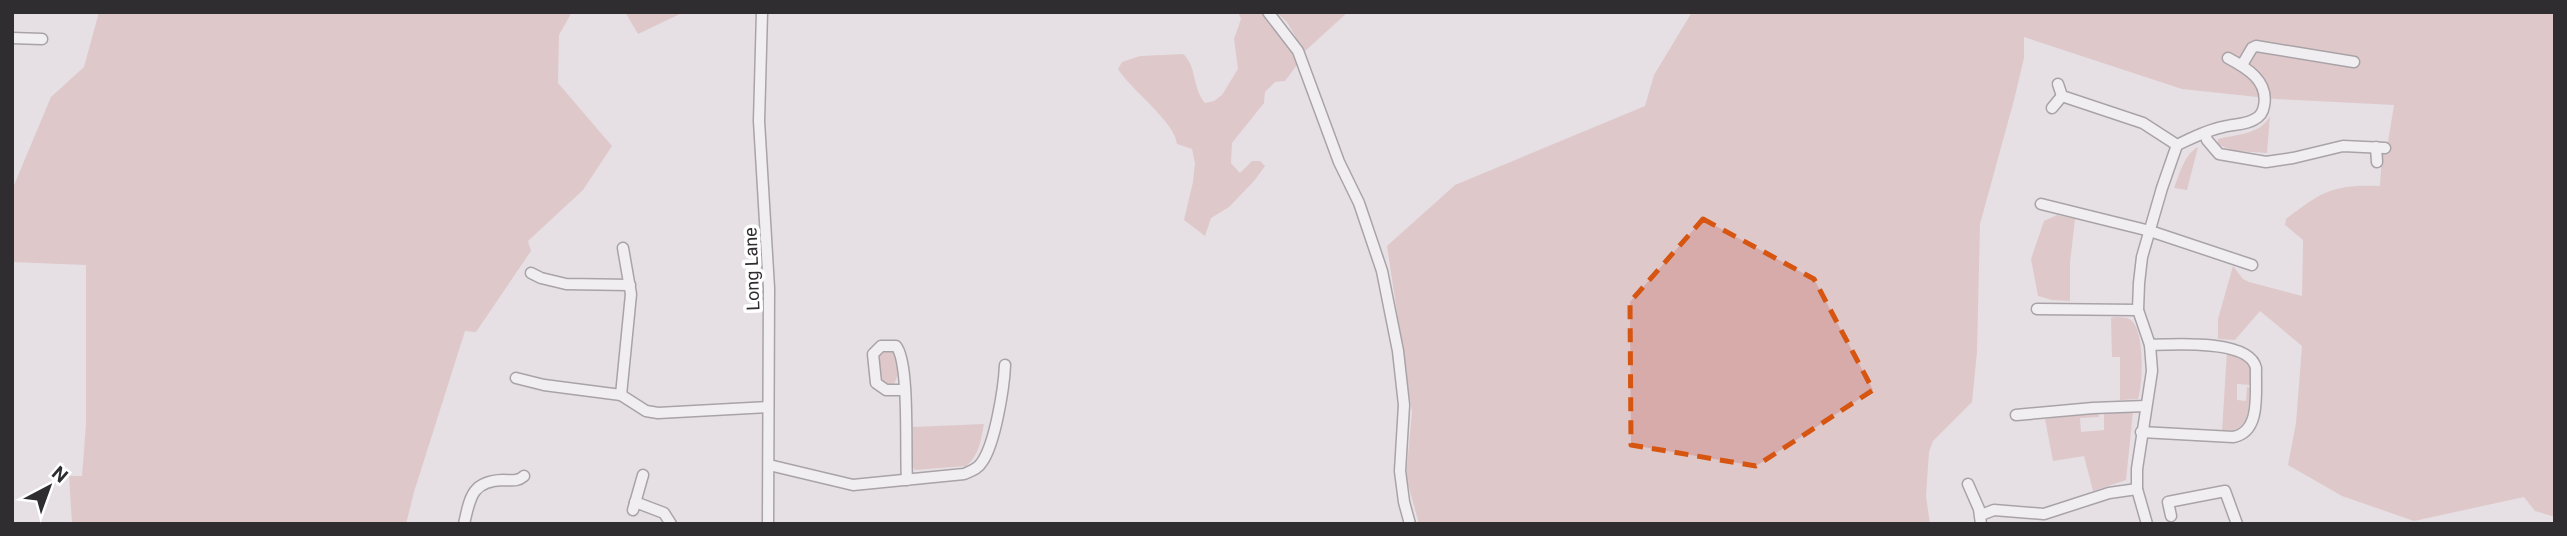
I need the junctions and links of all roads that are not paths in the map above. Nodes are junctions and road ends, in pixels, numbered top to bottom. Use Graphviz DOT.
graph roads {
  1 [pos="762,12"];
  2 [pos="1268,12"];
  3 [pos="12,38"];
  4 [pos="42,39"];
  5 [pos="2228,58"];
  6 [pos="2354,62"];
  7 [pos="2242,65"];
  8 [pos="2058,85"];
  9 [pos="2062,96"];
  10 [pos="2052,108"];
  11 [pos="2205,132"];
  12 [pos="2177,145"];
  13 [pos="2376,162"];
  14 [pos="2041,204"];
  15 [pos="2150,231"];
  16 [pos="623,248"];
  17 [pos="2252,265"];
  18 [pos="531,273"];
  19 [pos="630,285"];
  20 [pos="2037,309"];
  21 [pos="2138,310"];
  22 [pos="2150,345"];
  23 [pos="1005,365"];
  24 [pos="516,378"];
  25 [pos="904,390"];
  26 [pos="621,395"];
  27 [pos="2146,406"];
  28 [pos="768,407"];
  29 [pos="2016,415"];
  30 [pos="2141,432"];
  31 [pos="769,465"];
  32 [pos="643,475"];
  33 [pos="524,476"];
  34 [pos="907,480"];
  35 [pos="1968,484"];
  36 [pos="2137,489"];
  37 [pos="2171,516"];
  38 [pos="1981,519"];
  39 [pos="2044,519"];
  40 [pos="464,524"];
  41 [pos="671,524"];
  42 [pos="768,524"];
  43 [pos="1410,524"];
  44 [pos="2147,524"];
  45 [pos="2236,524"];
  1 -- 28 [label="street, Long Lane"];
  2 -- 43 [label="street"];
  3 -- 4 [label="street"];
  5 -- 7 [label="street"];
  6 -- 7 [label="street"];
  7 -- 11 [label="street"];
  8 -- 9 [label="street"];
  9 -- 10 [label="street"];
  9 -- 12 [label="street"];
  11 -- 12 [label="street"];
  11 -- 13 [label="street"];
  12 -- 15 [label="street"];
  14 -- 15 [label="street"];
  15 -- 17 [label="street"];
  15 -- 21 [label="street"];
  16 -- 19 [label="street"];
  18 -- 19 [label="street"];
  19 -- 26 [label="street"];
  20 -- 21 [label="street"];
  21 -- 22 [label="street"];
  22 -- 27 [label="street"];
  22 -- 30 [label="street"];
  23 -- 34 [label="street"];
  24 -- 26 [label="street"];
  25 -- 25 [label="street"];
  25 -- 34 [label="street"];
  26 -- 28 [label="street"];
  27 -- 29 [label="street"];
  27 -- 30 [label="street"];
  28 -- 31 [label="street, Long Lane"];
  30 -- 36 [label="street"];
  31 -- 34 [label="street"];
  31 -- 42 [label="street, Long Lane"];
  32 -- 41 [label="street"];
  33 -- 40 [label="street"];
  35 -- 38 [label="street"];
  36 -- 39 [label="street"];
  36 -- 44 [label="street"];
  37 -- 45 [label="street"];
  38 -- 39 [label="street"];
}
